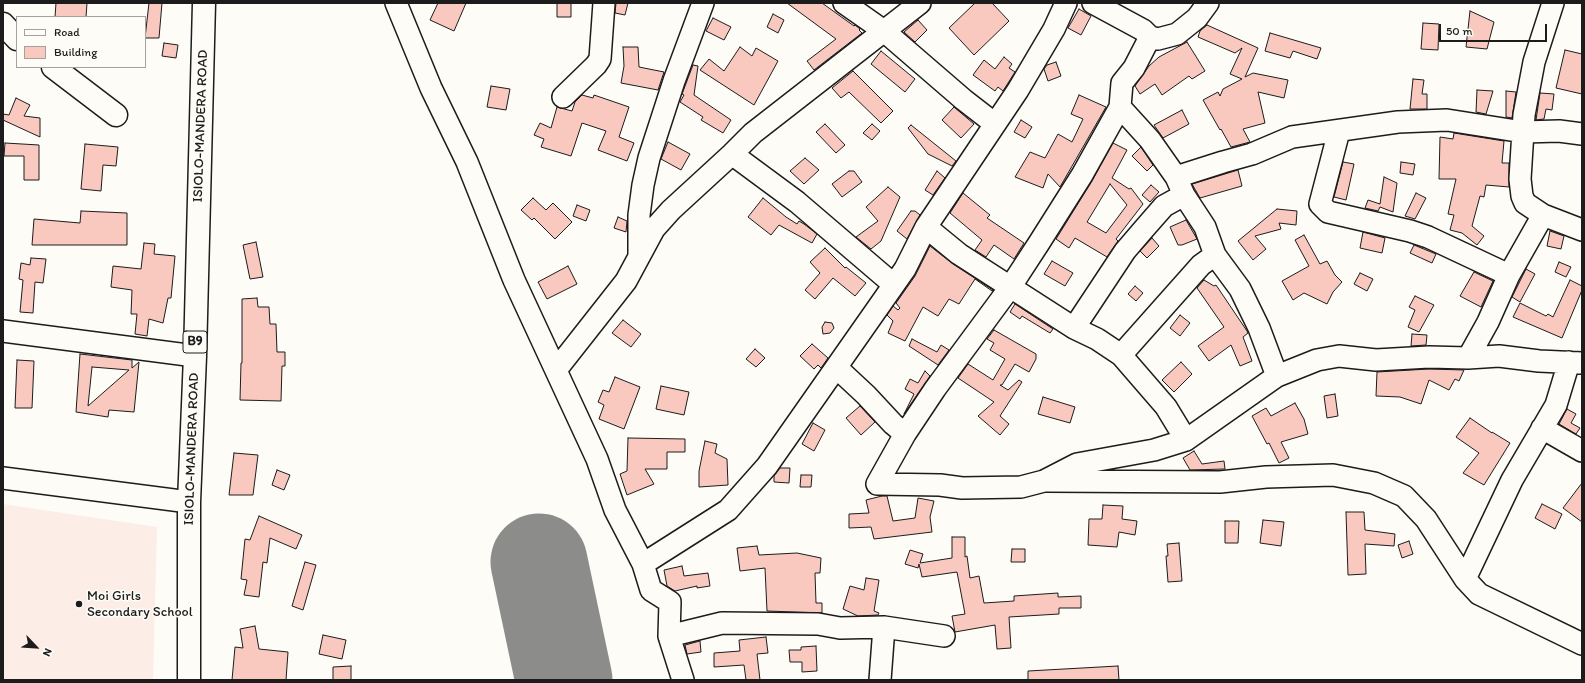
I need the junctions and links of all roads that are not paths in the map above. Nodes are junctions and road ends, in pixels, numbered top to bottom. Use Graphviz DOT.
graph roads {
  1 [pos="204,3"];
  2 [pos="396,3"];
  3 [pos="604,3"];
  4 [pos="703,3"];
  5 [pos="844,3"];
  6 [pos="920,3"];
  7 [pos="1066,3"];
  8 [pos="1093,3"];
  9 [pos="1208,3"];
  10 [pos="1553,3"];
  11 [pos="3,24"];
  12 [pos="884,31"];
  13 [pos="1150,37"];
  14 [pos="16,38"];
  15 [pos="54,68"];
  16 [pos="563,98"];
  17 [pos="1120,107"];
  18 [pos="116,114"];
  19 [pos="994,124"];
  20 [pos="1339,131"];
  21 [pos="1523,132"];
  22 [pos="1582,134"];
  23 [pos="732,154"];
  24 [pos="1180,186"];
  25 [pos="1544,215"];
  26 [pos="926,227"];
  27 [pos="1582,230"];
  28 [pos="1215,255"];
  29 [pos="639,260"];
  30 [pos="1509,275"];
  31 [pos="893,284"];
  32 [pos="1011,286"];
  33 [pos="1074,328"];
  34 [pos="3,331"];
  35 [pos="1121,355"];
  36 [pos="195,356"];
  37 [pos="1468,358"];
  38 [pos="1575,362"];
  39 [pos="837,368"];
  40 [pos="556,370"];
  41 [pos="1277,376"];
  42 [pos="1542,428"];
  43 [pos="905,434"];
  44 [pos="1186,440"];
  45 [pos="1582,450"];
  46 [pos="3,478"];
  47 [pos="1044,481"];
  48 [pos="189,502"];
  49 [pos="643,564"];
  50 [pos="1465,579"];
  51 [pos="884,627"];
  52 [pos="669,636"];
  53 [pos="944,636"];
  54 [pos="1582,644"];
  55 [pos="189,680"];
  56 [pos="683,680"];
  57 [pos="880,680"];
  1 -- 36 [label="main road, ISIOLO-MANDERA ROAD / B9"];
  2 -- 40 [label="street"];
  3 -- 16 [label="street"];
  4 -- 29 [label="street"];
  5 -- 12 [label="street"];
  6 -- 12 [label="street"];
  7 -- 19 [label="street"];
  8 -- 13 [label="street"];
  9 -- 13 [label="street"];
  10 -- 21 [label="street"];
  11 -- 14 [label="main road"];
  12 -- 19 [label="street"];
  12 -- 23 [label="street"];
  13 -- 17 [label="street"];
  15 -- 18 [label="main road"];
  17 -- 24 [label="street"];
  17 -- 32 [label="street"];
  19 -- 26 [label="street"];
  20 -- 21 [label="street"];
  20 -- 24 [label="street"];
  20 -- 30 [label="street"];
  21 -- 22 [label="street"];
  21 -- 25 [label="street"];
  23 -- 29 [label="street"];
  23 -- 31 [label="street"];
  24 -- 28 [label="street"];
  24 -- 33 [label="street"];
  25 -- 27 [label="street"];
  25 -- 30 [label="street"];
  26 -- 31 [label="street"];
  26 -- 32 [label="street"];
  28 -- 35 [label="street"];
  28 -- 41 [label="street"];
  29 -- 40 [label="street"];
  30 -- 37 [label="street"];
  31 -- 39 [label="street"];
  32 -- 33 [label="street"];
  32 -- 43 [label="street"];
  33 -- 35 [label="street"];
  34 -- 36 [label="street"];
  35 -- 44 [label="street"];
  36 -- 48 [label="main road, ISIOLO-MANDERA ROAD / B9"];
  37 -- 38 [label="street"];
  37 -- 41 [label="street"];
  38 -- 42 [label="street"];
  39 -- 43 [label="street"];
  39 -- 49 [label="street"];
  40 -- 49 [label="street"];
  41 -- 44 [label="street"];
  42 -- 45 [label="street"];
  42 -- 50 [label="street"];
  43 -- 47 [label="street"];
  44 -- 47 [label="street"];
  46 -- 48 [label="street"];
  47 -- 50 [label="street"];
  48 -- 55 [label="main road, ISIOLO-MANDERA ROAD / B9"];
  49 -- 52 [label="street"];
  50 -- 54 [label="street"];
  51 -- 52 [label="street"];
  51 -- 53 [label="street"];
  51 -- 57 [label="street"];
  52 -- 56 [label="street"];
}
